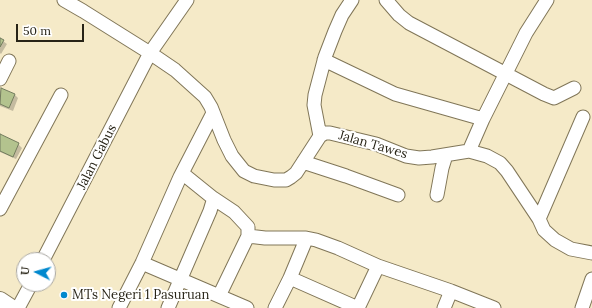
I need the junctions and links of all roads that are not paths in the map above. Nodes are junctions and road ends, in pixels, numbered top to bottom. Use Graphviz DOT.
graph roads {
  1 [pos="64,0"];
  2 [pos="187,0"];
  3 [pos="352,0"];
  4 [pos="386,0"];
  5 [pos="547,0"];
  6 [pos="86,5"];
  7 [pos="150,53"];
  8 [pos="324,60"];
  9 [pos="9,61"];
  10 [pos="506,74"];
  11 [pos="0,79"];
  12 [pos="574,88"];
  13 [pos="61,95"];
  14 [pos="213,113"];
  15 [pos="583,117"];
  16 [pos="483,119"];
  17 [pos="320,136"];
  18 [pos="469,151"];
  19 [pos="446,155"];
  20 [pos="303,162"];
  21 [pos="182,173"];
  22 [pos="398,195"];
  23 [pos="437,195"];
  24 [pos="213,198"];
  25 [pos="0,209"];
  26 [pos="538,219"];
  27 [pos="248,236"];
  28 [pos="306,238"];
  29 [pos="47,252"];
  30 [pos="592,253"];
  31 [pos="142,263"];
  32 [pos="378,266"];
  33 [pos="290,278"];
  34 [pos="180,279"];
  35 [pos="592,279"];
  36 [pos="450,291"];
  37 [pos="27,292"];
  38 [pos="219,296"];
  39 [pos="0,300"];
  40 [pos="12,308"];
  41 [pos="18,308"];
  42 [pos="119,308"];
  43 [pos="168,308"];
  44 [pos="247,308"];
  45 [pos="274,308"];
  46 [pos="358,308"];
  47 [pos="444,308"];
  48 [pos="494,308"];
  49 [pos="582,308"];
  1 -- 6 [label="street, Jalan Tawes"];
  2 -- 7 [label="street, Jalan Gabus"];
  3 -- 8 [label="street"];
  4 -- 10 [label="street"];
  5 -- 10 [label="street"];
  6 -- 7 [label="street, Jalan Tawes"];
  7 -- 14 [label="street, Jalan Tawes"];
  7 -- 29 [label="street, Jalan Gabus"];
  8 -- 16 [label="street"];
  8 -- 17 [label="street"];
  9 -- 11 [label="street"];
  10 -- 12 [label="street"];
  10 -- 16 [label="street"];
  13 -- 25 [label="street"];
  14 -- 20 [label="street, Jalan Tawes"];
  14 -- 21 [label="street"];
  15 -- 26 [label="street"];
  16 -- 18 [label="street"];
  17 -- 19 [label="street, Jalan Tawes"];
  17 -- 20 [label="street, Jalan Tawes"];
  18 -- 19 [label="street, Jalan Tawes"];
  18 -- 26 [label="street, Jalan Tawes"];
  19 -- 23 [label="street"];
  20 -- 22 [label="street"];
  21 -- 24 [label="street"];
  21 -- 31 [label="street"];
  24 -- 27 [label="street"];
  24 -- 34 [label="street"];
  26 -- 30 [label="street, Jalan Tawes"];
  27 -- 28 [label="street"];
  27 -- 38 [label="street"];
  28 -- 32 [label="street"];
  28 -- 33 [label="street"];
  31 -- 34 [label="street"];
  31 -- 42 [label="street"];
  32 -- 36 [label="street"];
  32 -- 46 [label="street"];
  33 -- 45 [label="street"];
  33 -- 46 [label="street"];
  34 -- 38 [label="street"];
  34 -- 43 [label="street"];
  35 -- 49 [label="street"];
  36 -- 47 [label="street"];
  36 -- 48 [label="street"];
  37 -- 41 [label="street"];
  38 -- 44 [label="street"];
  39 -- 40 [label="main road"];
}
